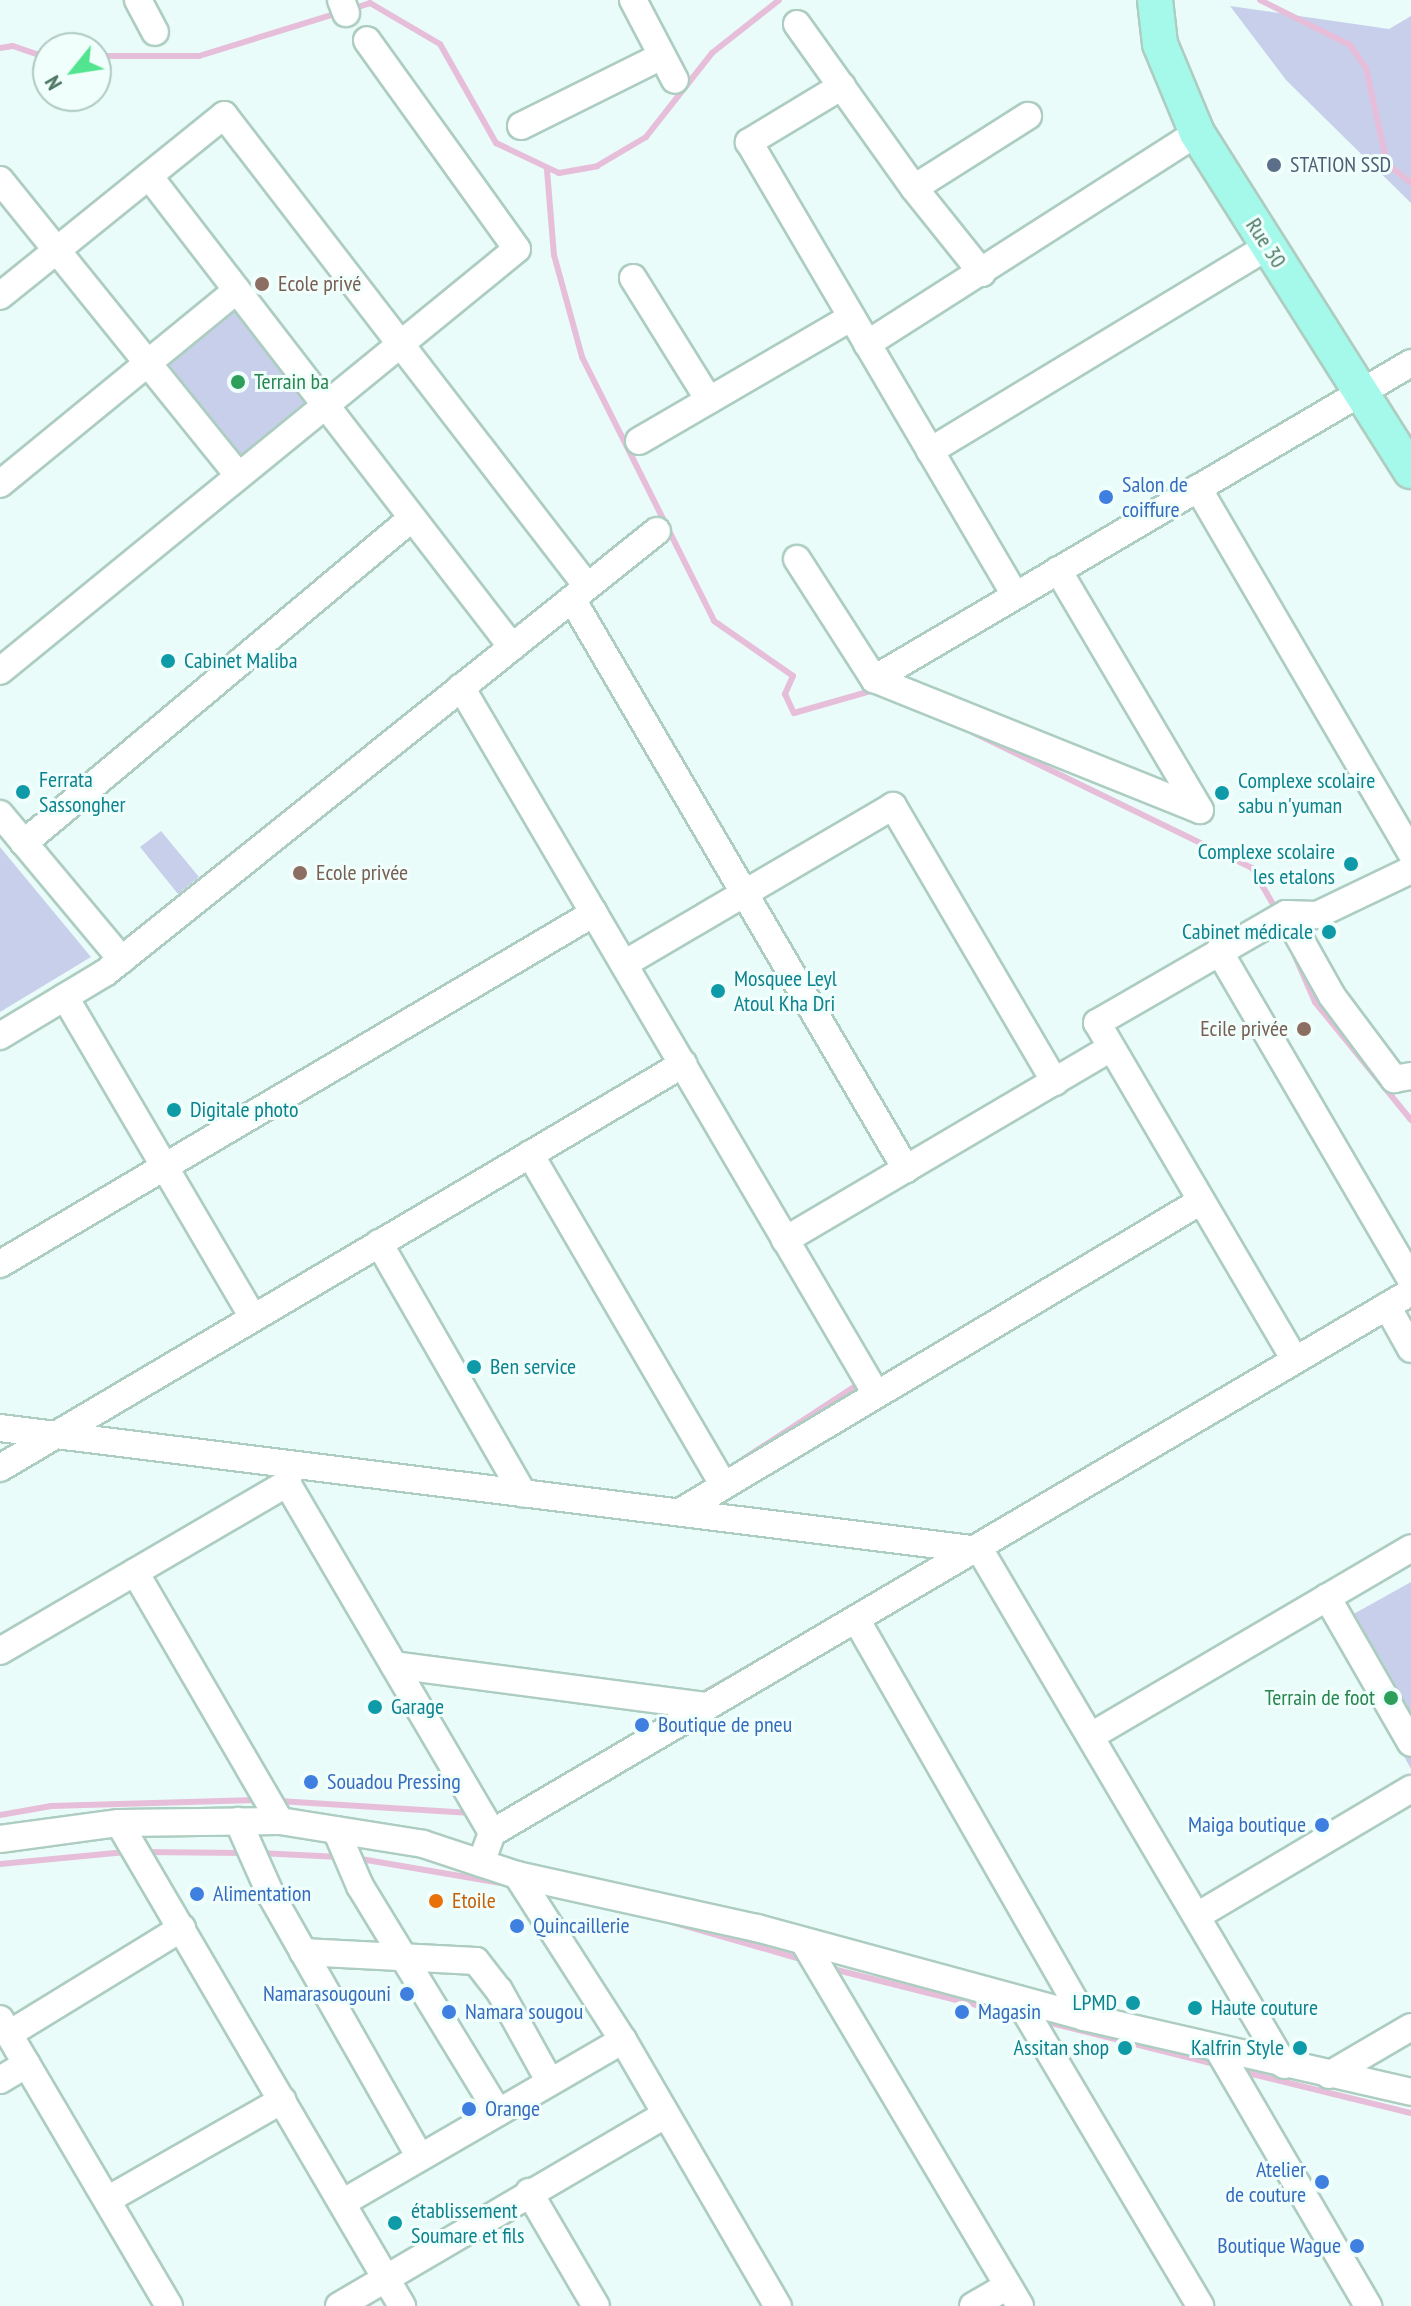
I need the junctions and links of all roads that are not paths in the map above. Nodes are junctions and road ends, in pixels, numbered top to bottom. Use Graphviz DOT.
graph roads {
  1 [pos="138,0"];
  2 [pos="633,0"];
  3 [pos="1155,0"];
  4 [pos="797,24"];
  5 [pos="155,32"];
  6 [pos="367,40"];
  7 [pos="662,56"];
  8 [pos="675,80"];
  9 [pos="842,86"];
  10 [pos="1028,116"];
  11 [pos="521,126"];
  12 [pos="1197,133"];
  13 [pos="149,176"];
  14 [pos="0,180"];
  15 [pos="914,188"];
  16 [pos="1267,247"];
  17 [pos="57,250"];
  18 [pos="982,273"];
  19 [pos="633,278"];
  20 [pos="237,290"];
  21 [pos="0,296"];
  22 [pos="852,317"];
  23 [pos="400,343"];
  24 [pos="867,344"];
  25 [pos="149,362"];
  26 [pos="1411,363"];
  27 [pos="1363,390"];
  28 [pos="709,400"];
  29 [pos="325,405"];
  30 [pos="639,441"];
  31 [pos="930,451"];
  32 [pos="1411,471"];
  33 [pos="238,475"];
  34 [pos="0,484"];
  35 [pos="1198,488"];
  36 [pos="412,518"];
  37 [pos="657,531"];
  38 [pos="797,559"];
  39 [pos="1058,570"];
  40 [pos="579,592"];
  41 [pos="1015,595"];
  42 [pos="512,647"];
  43 [pos="0,671"];
  44 [pos="874,679"];
  45 [pos="461,687"];
  46 [pos="0,814"];
  47 [pos="24,843"];
  48 [pos="1411,852"];
  49 [pos="1411,870"];
  50 [pos="745,893"];
  51 [pos="594,913"];
  52 [pos="1286,914"];
  53 [pos="1219,951"];
  54 [pos="122,960"];
  55 [pos="624,964"];
  56 [pos="65,997"];
  57 [pos="0,1036"];
  58 [pos="1111,1048"];
  59 [pos="683,1064"];
  60 [pos="1411,1076"];
  61 [pos="1055,1082"];
  62 [pos="530,1154"];
  63 [pos="164,1166"];
  64 [pos="906,1169"];
  65 [pos="1201,1201"];
  66 [pos="785,1240"];
  67 [pos="379,1243"];
  68 [pos="0,1264"];
  69 [pos="1411,1279"];
  70 [pos="1411,1292"];
  71 [pos="1387,1306"];
  72 [pos="253,1317"];
  73 [pos="1411,1349"];
  74 [pos="1295,1360"];
  75 [pos="875,1392"];
  76 [pos="0,1428"];
  77 [pos="58,1436"];
  78 [pos="0,1468"];
  79 [pos="289,1473"];
  80 [pos="722,1482"];
  81 [pos="523,1493"];
  82 [pos="680,1512"];
  83 [pos="1411,1548"];
  84 [pos="980,1550"];
  85 [pos="135,1572"];
  86 [pos="1327,1597"];
  87 [pos="856,1619"];
  88 [pos="0,1651"];
  89 [pos="394,1665"];
  90 [pos="707,1706"];
  91 [pos="1091,1736"];
  92 [pos="1411,1743"];
  93 [pos="1411,1789"];
  94 [pos="238,1821"];
  95 [pos="280,1821"];
  96 [pos="119,1823"];
  97 [pos="336,1830"];
  98 [pos="492,1833"];
  99 [pos="0,1839"];
  100 [pos="481,1863"];
  101 [pos="517,1875"];
  102 [pos="1197,1916"];
  103 [pos="182,1928"];
  104 [pos="804,1942"];
  105 [pos="303,1952"];
  106 [pos="402,1954"];
  107 [pos="1018,1999"];
  108 [pos="1084,2017"];
  109 [pos="5,2027"];
  110 [pos="1411,2027"];
  111 [pos="623,2040"];
  112 [pos="1218,2049"];
  113 [pos="27,2064"];
  114 [pos="1284,2065"];
  115 [pos="1329,2075"];
  116 [pos="0,2080"];
  117 [pos="550,2082"];
  118 [pos="1411,2092"];
  119 [pos="282,2100"];
  120 [pos="498,2112"];
  121 [pos="666,2114"];
  122 [pos="420,2157"];
  123 [pos="529,2192"];
  124 [pos="107,2200"];
  125 [pos="342,2203"];
  126 [pos="386,2278"];
  127 [pos="1014,2296"];
  128 [pos="169,2306"];
  129 [pos="339,2306"];
  130 [pos="402,2306"];
  131 [pos="596,2306"];
  132 [pos="778,2306"];
  133 [pos="973,2306"];
  134 [pos="1200,2306"];
  135 [pos="1368,2306"];
  1 -- 5 [label="street"];
  2 -- 7 [label="street"];
  3 -- 12 [label="main road, Rue 30"];
  4 -- 9 [label="street"];
  6 -- 23 [label="street"];
  7 -- 8 [label="street"];
  7 -- 11 [label="street"];
  9 -- 15 [label="street"];
  9 -- 22 [label="street"];
  10 -- 15 [label="street"];
  12 -- 16 [label="main road, Rue 30"];
  12 -- 18 [label="street"];
  13 -- 17 [label="street"];
  13 -- 20 [label="street"];
  13 -- 23 [label="street"];
  14 -- 17 [label="street"];
  15 -- 18 [label="street"];
  16 -- 27 [label="main road, Rue 30"];
  16 -- 31 [label="street"];
  17 -- 21 [label="street"];
  17 -- 25 [label="street"];
  18 -- 24 [label="street"];
  19 -- 28 [label="street"];
  20 -- 25 [label="street"];
  20 -- 29 [label="street"];
  22 -- 24 [label="street"];
  22 -- 28 [label="street"];
  23 -- 29 [label="street"];
  23 -- 40 [label="street"];
  24 -- 31 [label="street"];
  25 -- 33 [label="street"];
  25 -- 34 [label="street"];
  26 -- 27 [label="street"];
  27 -- 32 [label="main road, Rue 30"];
  27 -- 35 [label="street"];
  28 -- 30 [label="street"];
  29 -- 33 [label="street"];
  29 -- 36 [label="street"];
  31 -- 41 [label="street"];
  33 -- 43 [label="street"];
  35 -- 39 [label="street"];
  35 -- 48 [label="street"];
  36 -- 42 [label="street"];
  36 -- 47 [label="street"];
  37 -- 40 [label="street"];
  38 -- 44 [label="street"];
  39 -- 41 [label="street"];
  39 -- 44 [label="street"];
  40 -- 42 [label="street"];
  40 -- 50 [label="street"];
  41 -- 44 [label="street"];
  42 -- 45 [label="street"];
  45 -- 51 [label="street"];
  45 -- 54 [label="street"];
  46 -- 47 [label="street"];
  47 -- 54 [label="street"];
  49 -- 52 [label="street"];
  50 -- 55 [label="street"];
  50 -- 61 [label="street"];
  50 -- 64 [label="street"];
  51 -- 55 [label="street"];
  51 -- 63 [label="street"];
  52 -- 53 [label="street"];
  52 -- 60 [label="street"];
  53 -- 58 [label="street"];
  53 -- 69 [label="street"];
  54 -- 56 [label="street"];
  55 -- 59 [label="street"];
  56 -- 57 [label="street"];
  56 -- 63 [label="street"];
  58 -- 61 [label="street"];
  58 -- 65 [label="street"];
  59 -- 62 [label="street"];
  59 -- 66 [label="street"];
  61 -- 64 [label="street"];
  62 -- 67 [label="street"];
  62 -- 80 [label="street"];
  63 -- 68 [label="street"];
  63 -- 72 [label="street"];
  64 -- 66 [label="street"];
  65 -- 74 [label="street"];
  65 -- 75 [label="street"];
  66 -- 75 [label="street"];
  67 -- 72 [label="street"];
  67 -- 81 [label="street"];
  70 -- 71 [label="street"];
  71 -- 73 [label="street"];
  71 -- 74 [label="street"];
  72 -- 77 [label="street"];
  74 -- 84 [label="street"];
  75 -- 80 [label="street"];
  76 -- 77 [label="street"];
  77 -- 78 [label="street"];
  77 -- 79 [label="street"];
  79 -- 81 [label="street"];
  79 -- 85 [label="street"];
  79 -- 89 [label="street"];
  80 -- 82 [label="street"];
  81 -- 82 [label="street"];
  82 -- 84 [label="street"];
  83 -- 86 [label="street"];
  84 -- 87 [label="street"];
  84 -- 91 [label="street"];
  85 -- 88 [label="street"];
  85 -- 95 [label="street"];
  86 -- 91 [label="street"];
  86 -- 92 [label="street"];
  87 -- 90 [label="street"];
  87 -- 108 [label="street"];
  89 -- 90 [label="street"];
  89 -- 98 [label="street"];
  90 -- 98 [label="street"];
  91 -- 102 [label="street"];
  93 -- 102 [label="street"];
  94 -- 95 [label="street"];
  94 -- 96 [label="street"];
  94 -- 105 [label="street"];
  95 -- 97 [label="street"];
  96 -- 99 [label="street"];
  96 -- 103 [label="street"];
  97 -- 100 [label="street"];
  97 -- 106 [label="street"];
  98 -- 100 [label="street"];
  100 -- 101 [label="street"];
  101 -- 104 [label="street"];
  101 -- 111 [label="street"];
  102 -- 114 [label="street"];
  103 -- 109 [label="street"];
  103 -- 119 [label="street"];
  104 -- 107 [label="street"];
  104 -- 127 [label="street"];
  105 -- 106 [label="street"];
  105 -- 122 [label="street"];
  106 -- 117 [label="street"];
  106 -- 120 [label="street"];
  107 -- 108 [label="street"];
  107 -- 134 [label="street"];
  108 -- 112 [label="street"];
  109 -- 113 [label="street"];
  110 -- 115 [label="street"];
  111 -- 117 [label="street"];
  111 -- 121 [label="street"];
  112 -- 114 [label="street"];
  112 -- 135 [label="street"];
  113 -- 116 [label="street"];
  113 -- 124 [label="street"];
  114 -- 115 [label="street"];
  115 -- 118 [label="street"];
  117 -- 120 [label="street"];
  119 -- 124 [label="street"];
  119 -- 125 [label="street"];
  120 -- 122 [label="street"];
  121 -- 123 [label="street"];
  121 -- 132 [label="street"];
  122 -- 125 [label="street"];
  123 -- 126 [label="street"];
  123 -- 131 [label="street"];
  124 -- 128 [label="street"];
  125 -- 126 [label="street"];
  126 -- 129 [label="street"];
  126 -- 130 [label="street"];
  127 -- 133 [label="street"];
}
